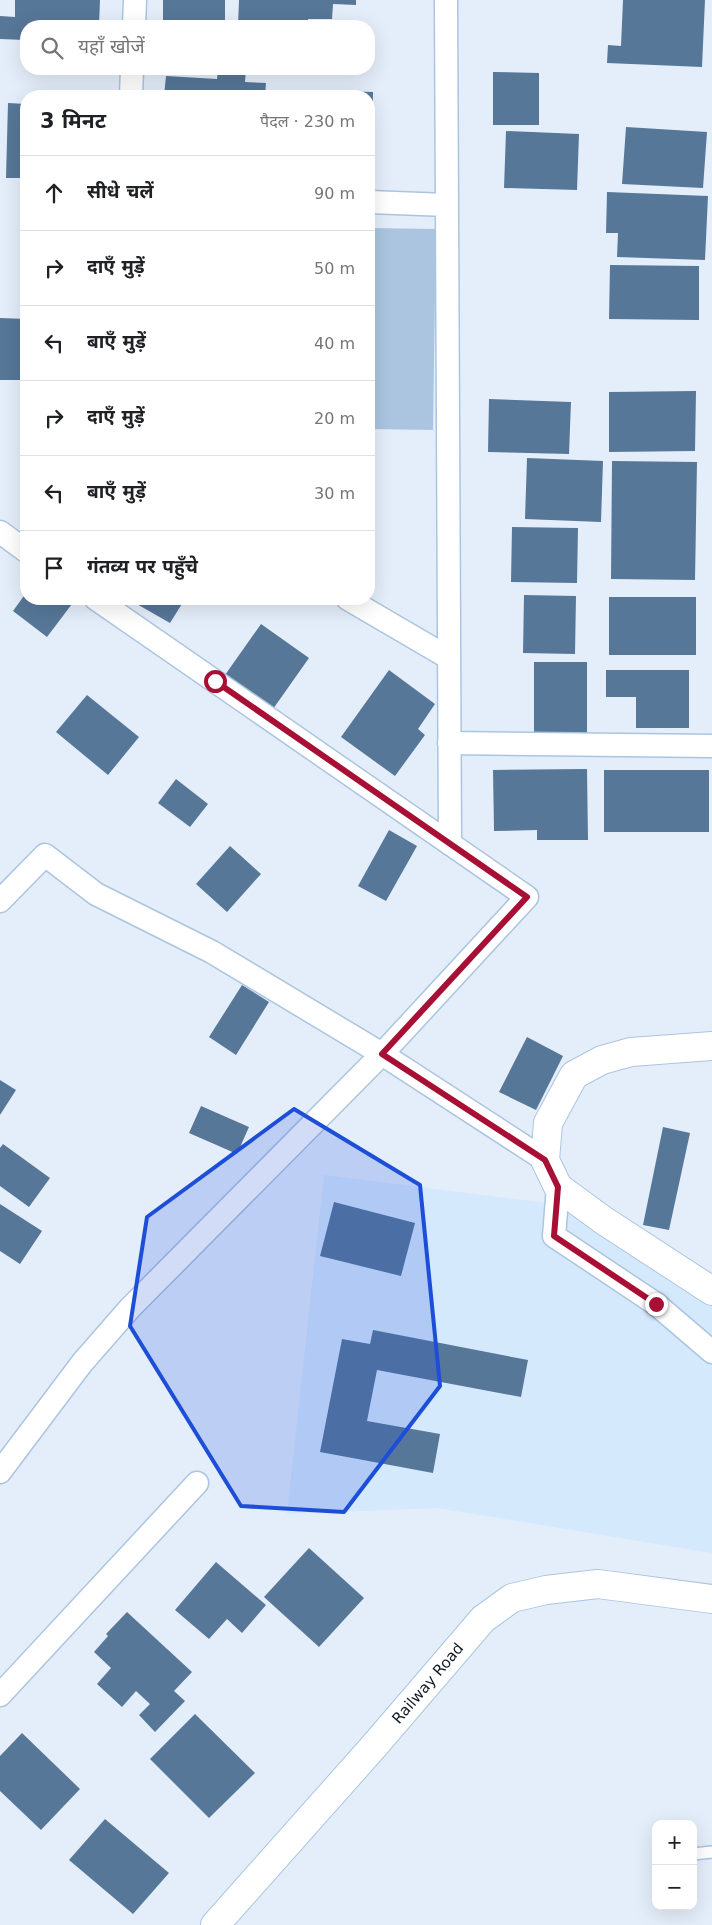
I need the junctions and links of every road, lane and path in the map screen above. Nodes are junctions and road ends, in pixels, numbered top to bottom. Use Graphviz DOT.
graph roads {
  1 [pos="135,0"];
  2 [pos="446,0"];
  3 [pos="134,20"];
  4 [pos="132,75"];
  5 [pos="131,90"];
  6 [pos="375,202"];
  7 [pos="447,205"];
  8 [pos="0,532"];
  9 [pos="20,547"];
  10 [pos="105,605"];
  11 [pos="358,605"];
  12 [pos="449,658"];
  13 [pos="449,743"];
  14 [pos="712,746"];
  15 [pos="450,844"];
  16 [pos="0,901"];
  17 [pos="712,1046"];
  18 [pos="382,1054"];
  19 [pos="545,1160"];
  20 [pos="558,1187"];
  21 [pos="712,1291"];
  22 [pos="712,1352"];
  23 [pos="0,1472"];
  24 [pos="197,1483"];
  25 [pos="712,1599"];
  26 [pos="0,1695"];
  27 [pos="712,1852"];
  28 [pos="697,1854"];
  29 [pos="215,1925"];
  1 -- 3 [label="street"];
  2 -- 7 [label="street"];
  4 -- 5 [label="street"];
  6 -- 7 [label="street"];
  7 -- 12 [label="street"];
  8 -- 9 [label="street"];
  10 -- 15 [label="street"];
  11 -- 12 [label="street"];
  12 -- 13 [label="street"];
  13 -- 14 [label="street"];
  13 -- 15 [label="street"];
  15 -- 18 [label="street"];
  16 -- 18 [label="street"];
  17 -- 19 [label="street"];
  18 -- 19 [label="street"];
  18 -- 23 [label="street"];
  19 -- 20 [label="street"];
  20 -- 21 [label="street"];
  20 -- 22 [label="street"];
  24 -- 26 [label="street"];
  25 -- 29 [label="street, Railway Road"];
  27 -- 28 [label="lane"];
}
